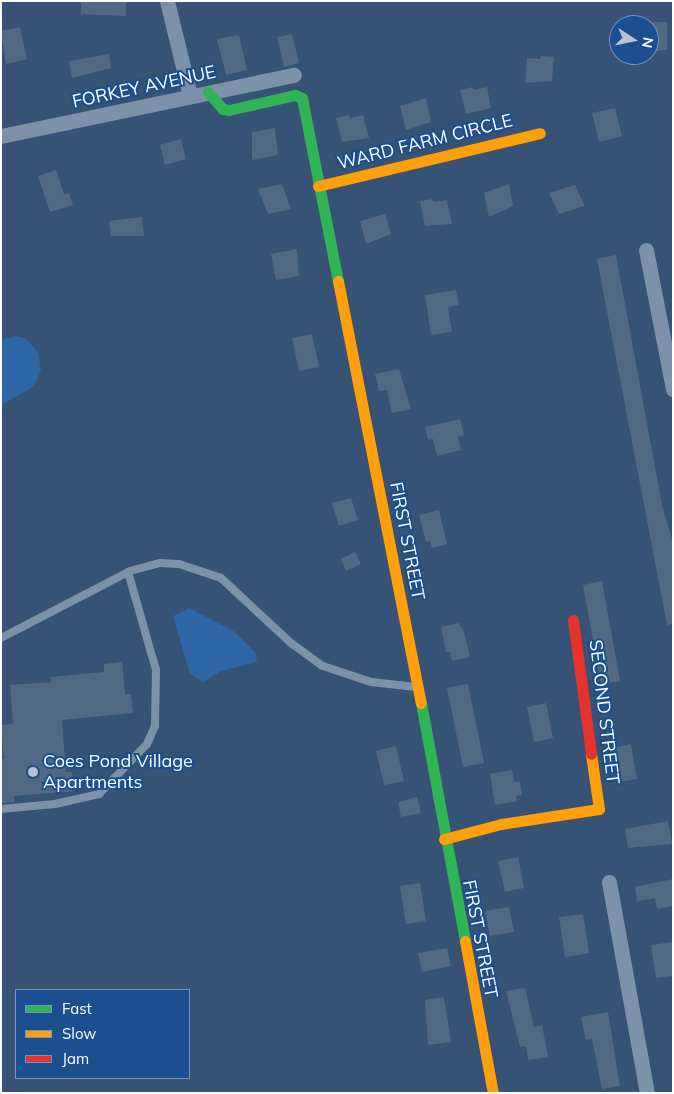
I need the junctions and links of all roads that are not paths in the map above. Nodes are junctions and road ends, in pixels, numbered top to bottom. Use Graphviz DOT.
graph roads {
  1 [pos="167,1"];
  2 [pos="294,75"];
  3 [pos="208,92"];
  4 [pos="190,95"];
  5 [pos="540,133"];
  6 [pos="1,136"];
  7 [pos="318,186"];
  8 [pos="646,250"];
  9 [pos="673,389"];
  10 [pos="128,572"];
  11 [pos="573,620"];
  12 [pos="1,638"];
  13 [pos="416,687"];
  14 [pos="1,809"];
  15 [pos="444,839"];
  16 [pos="609,882"];
  17 [pos="493,1093"];
  18 [pos="647,1093"];
  1 -- 4 [label="street"];
  2 -- 3 [label="street, FORKEY AVENUE"];
  3 -- 4 [label="street, FORKEY AVENUE"];
  3 -- 7 [label="street, FIRST STREET"];
  4 -- 6 [label="street, FORKEY AVENUE"];
  5 -- 7 [label="street, WARD FARM CIRCLE"];
  7 -- 13 [label="street, FIRST STREET"];
  8 -- 9 [label="street"];
  10 -- 12 [label="lane"];
  10 -- 13 [label="lane"];
  10 -- 14 [label="lane"];
  11 -- 15 [label="street, SECOND STREET"];
  13 -- 15 [label="street, FIRST STREET"];
  15 -- 17 [label="street, FIRST STREET"];
  16 -- 18 [label="street"];
}
